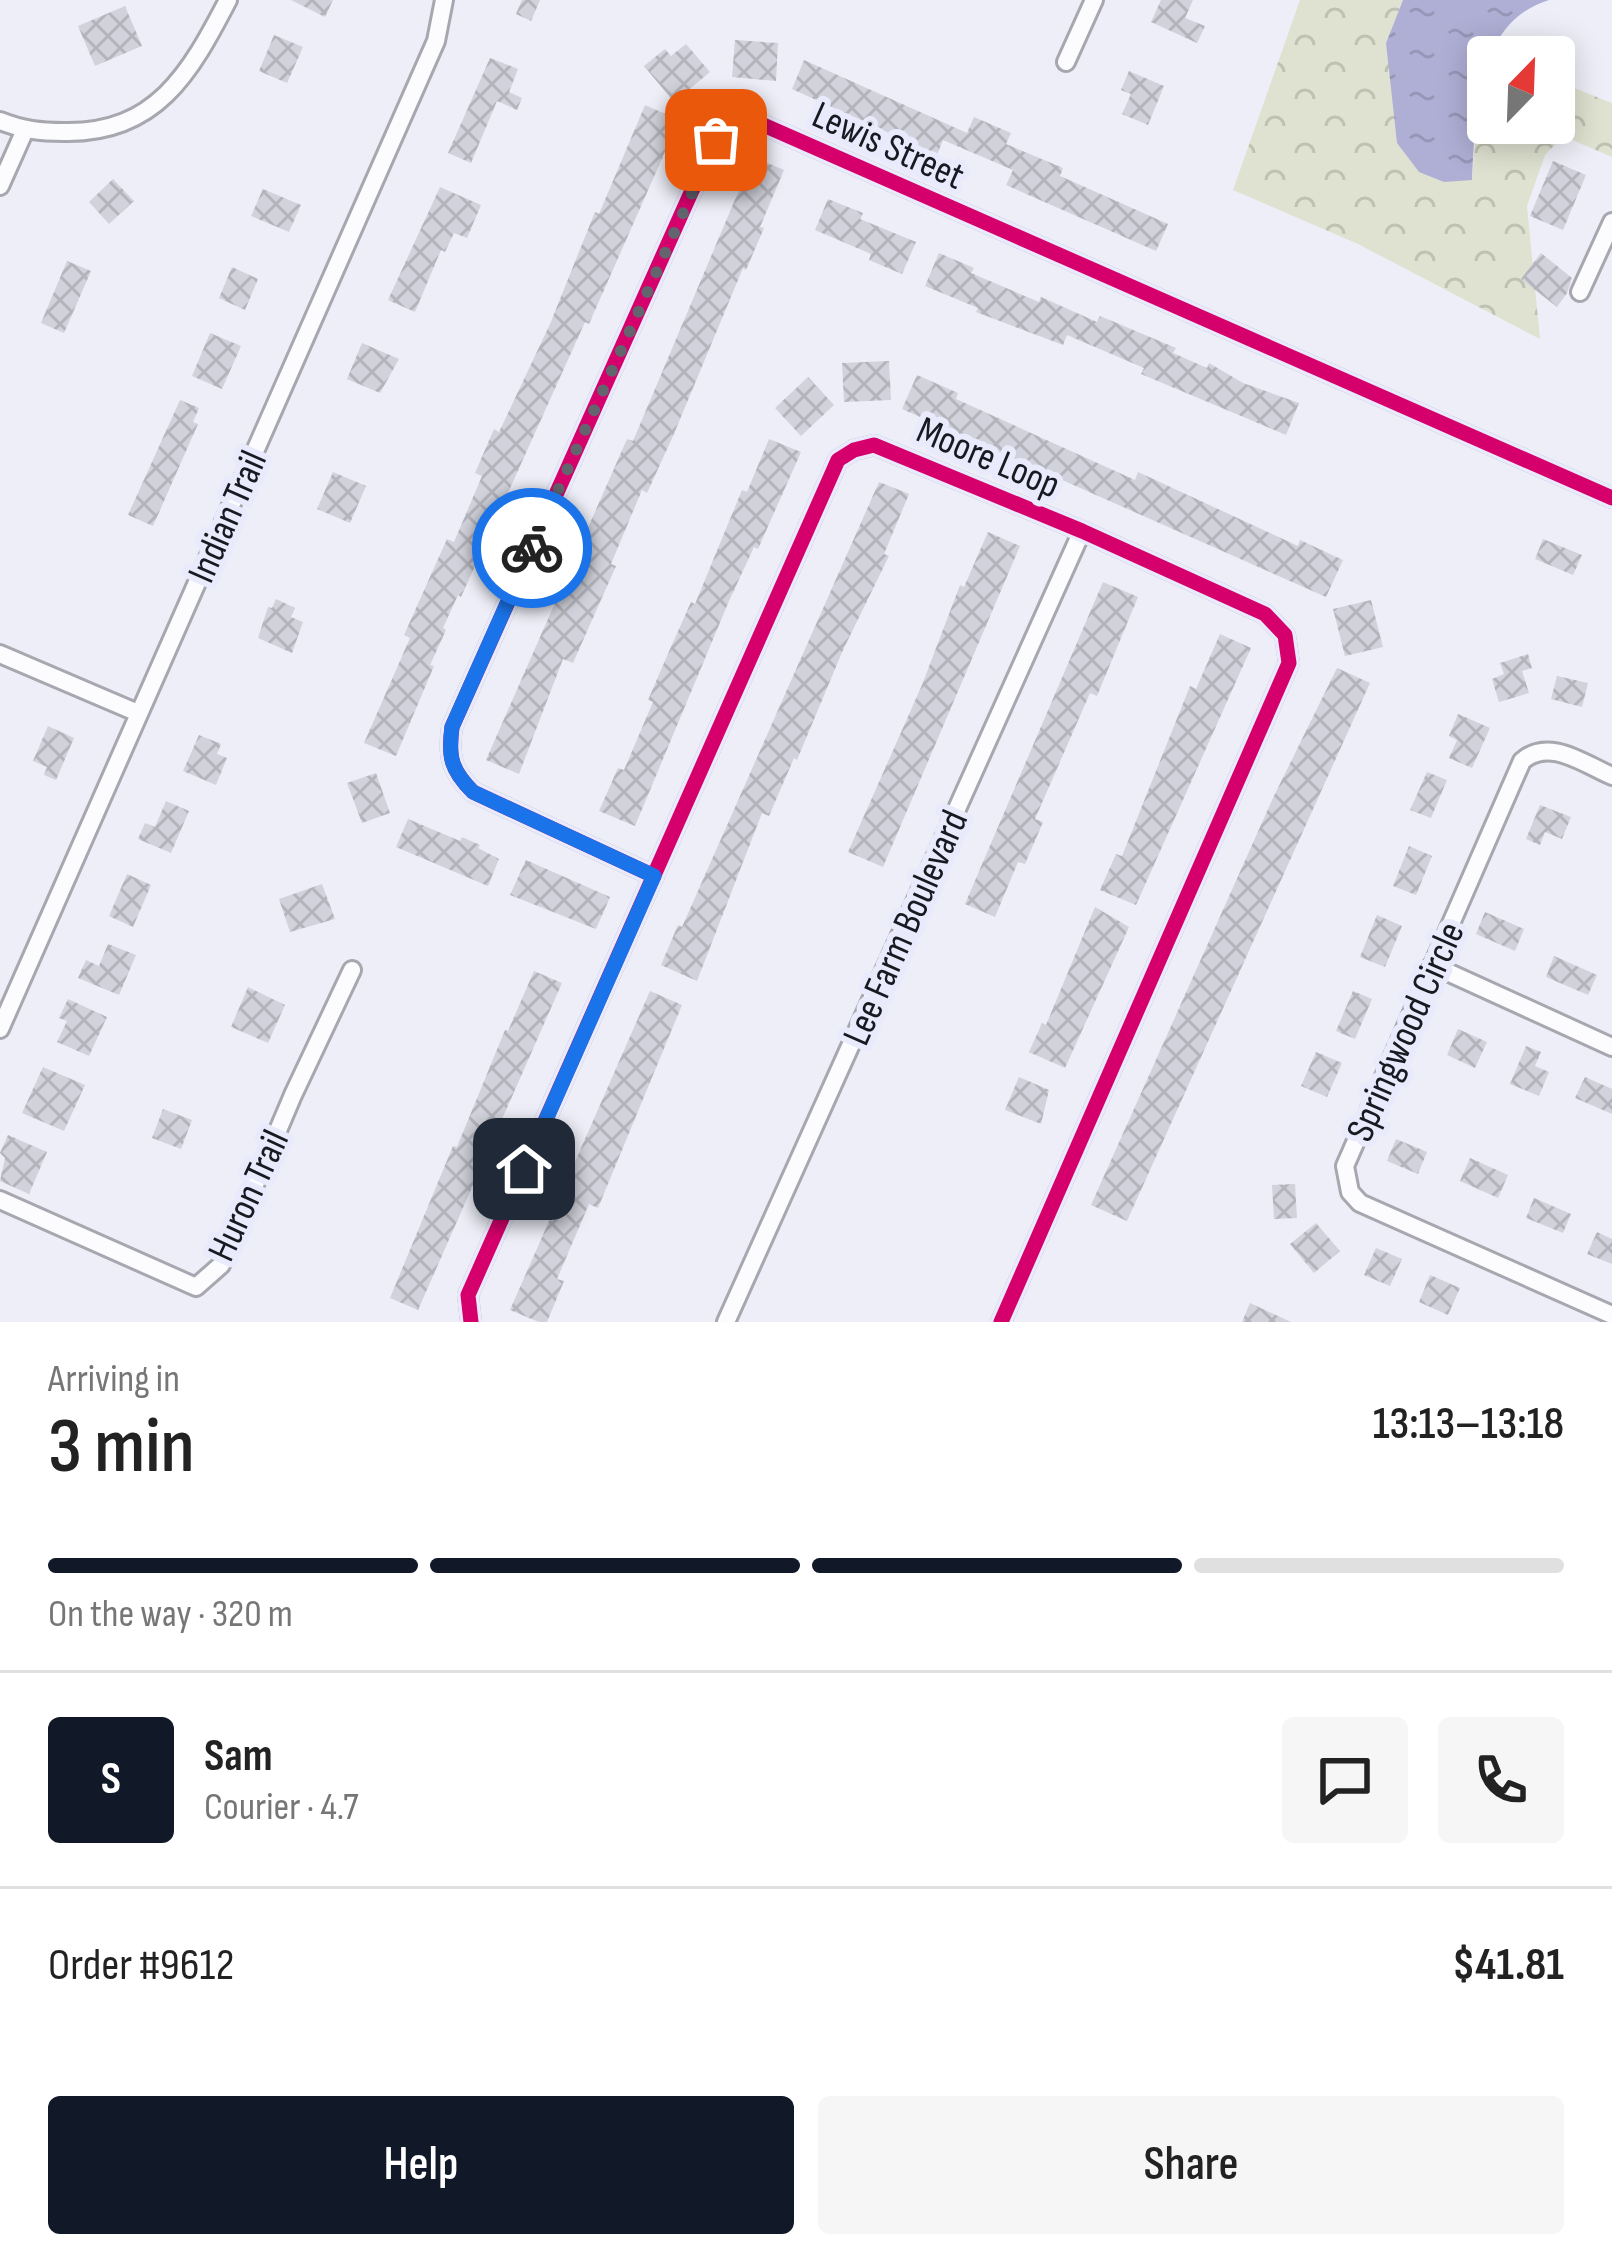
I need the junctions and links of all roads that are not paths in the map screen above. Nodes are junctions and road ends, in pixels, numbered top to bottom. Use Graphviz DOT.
graph roads {
  1 [pos="228,0"];
  2 [pos="444,0"];
  3 [pos="1094,0"];
  4 [pos="1066,62"];
  5 [pos="0,121"];
  6 [pos="25,130"];
  7 [pos="0,186"];
  8 [pos="1612,222"];
  9 [pos="1580,292"];
  10 [pos="1612,498"];
  11 [pos="1082,531"];
  12 [pos="0,654"];
  13 [pos="138,712"];
  14 [pos="1612,776"];
  15 [pos="654,876"];
  16 [pos="1432,965"];
  17 [pos="352,970"];
  18 [pos="0,1030"];
  19 [pos="1612,1047"];
  20 [pos="0,1200"];
  21 [pos="1612,1315"];
  22 [pos="471,1322"];
  23 [pos="726,1322"];
  24 [pos="1001,1322"];
  1 -- 6 [label="street"];
  2 -- 13 [label="street, Indian Trail"];
  3 -- 4 [label="street"];
  5 -- 6 [label="street"];
  6 -- 7 [label="street"];
  8 -- 9 [label="street"];
  10 -- 15 [label="street, Lewis Street"];
  11 -- 15 [label="street, Moore Loop"];
  11 -- 23 [label="street, Lee Farm Boulevard"];
  11 -- 24 [label="street, Moore Loop"];
  12 -- 13 [label="street"];
  13 -- 18 [label="street, Indian Trail"];
  14 -- 16 [label="street, Springwood Circle"];
  15 -- 22 [label="street, Moore Loop"];
  16 -- 19 [label="street"];
  16 -- 21 [label="street, Springwood Circle"];
  17 -- 20 [label="street, Huron Trail"];
}
